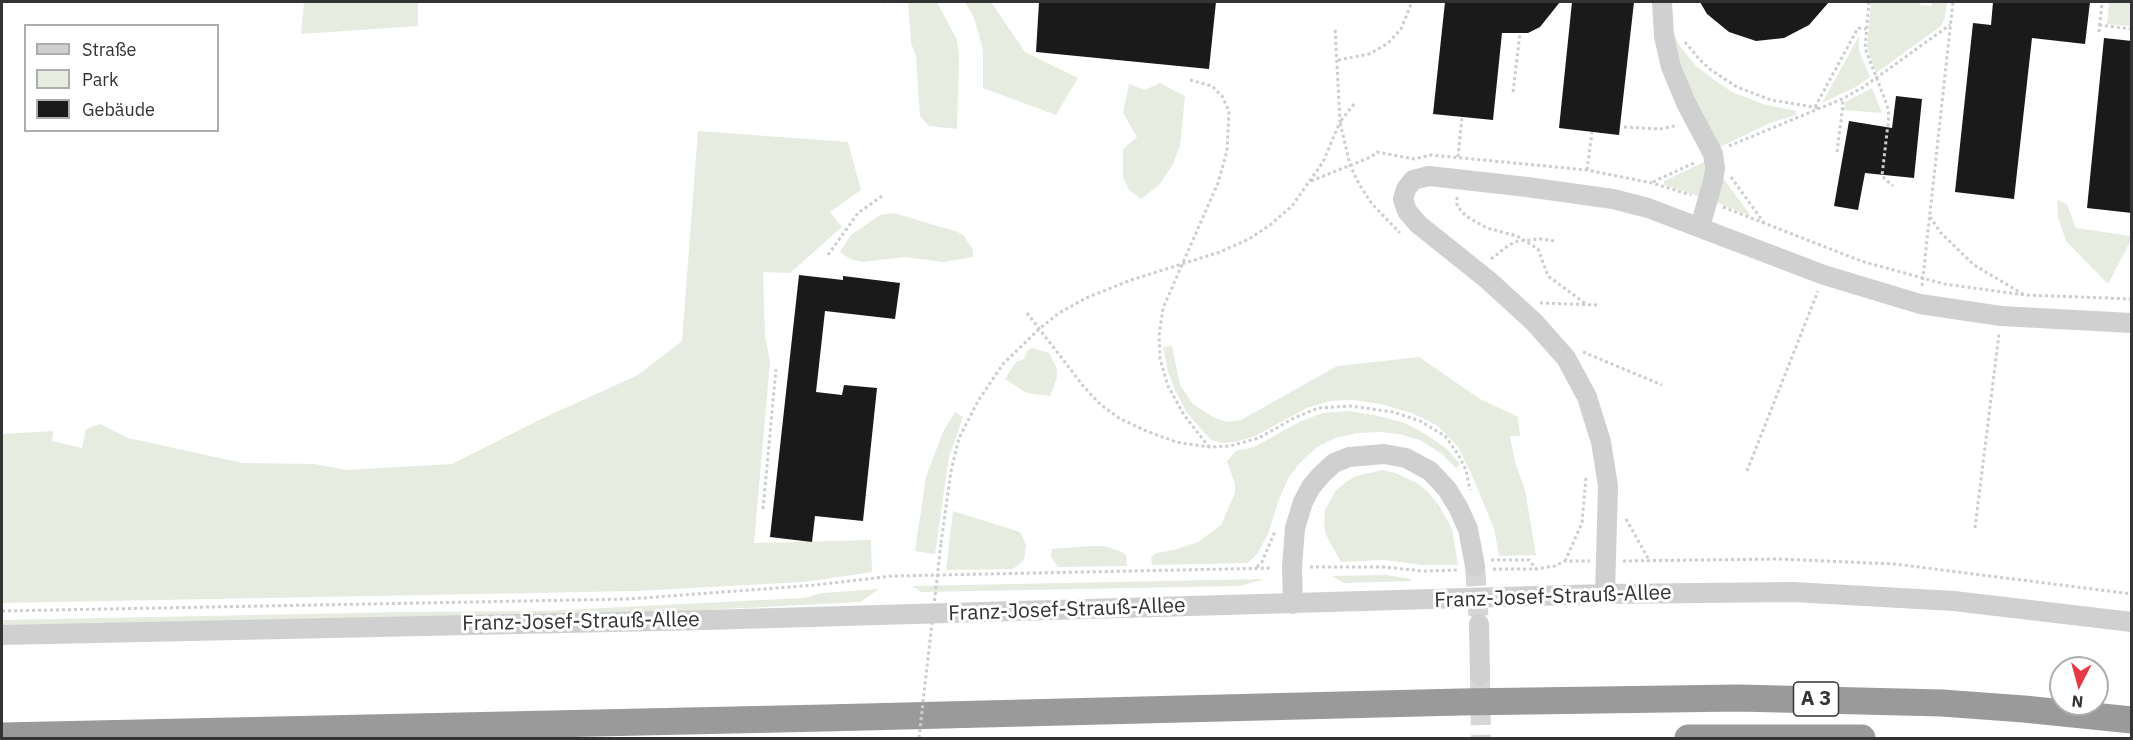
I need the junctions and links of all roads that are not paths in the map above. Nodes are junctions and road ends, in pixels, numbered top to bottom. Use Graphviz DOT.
graph roads {
  1 [pos="1662,2"];
  2 [pos="1700,227"];
  3 [pos="2132,323"];
  4 [pos="1475,566"];
  5 [pos="1605,594"];
  6 [pos="1293,604"];
  7 [pos="2132,622"];
  8 [pos="1479,624"];
  9 [pos="2,635"];
  10 [pos="1480,675"];
  11 [pos="2132,720"];
  12 [pos="2,736"];
  13 [pos="1688,738"];
  14 [pos="1862,738"];
  1 -- 2 [label="street"];
  2 -- 3 [label="street"];
  2 -- 5 [label="street"];
  4 -- 6 [label="street"];
  5 -- 6 [label="street, Franz-Josef-Strauß-Allee"];
  5 -- 7 [label="street, Franz-Josef-Strauß-Allee"];
  6 -- 9 [label="street, Franz-Josef-Strauß-Allee"];
  8 -- 10 [label="street"];
  11 -- 12 [label="highway, A 3"];
  13 -- 14 [label="highway, A 3"];
}
